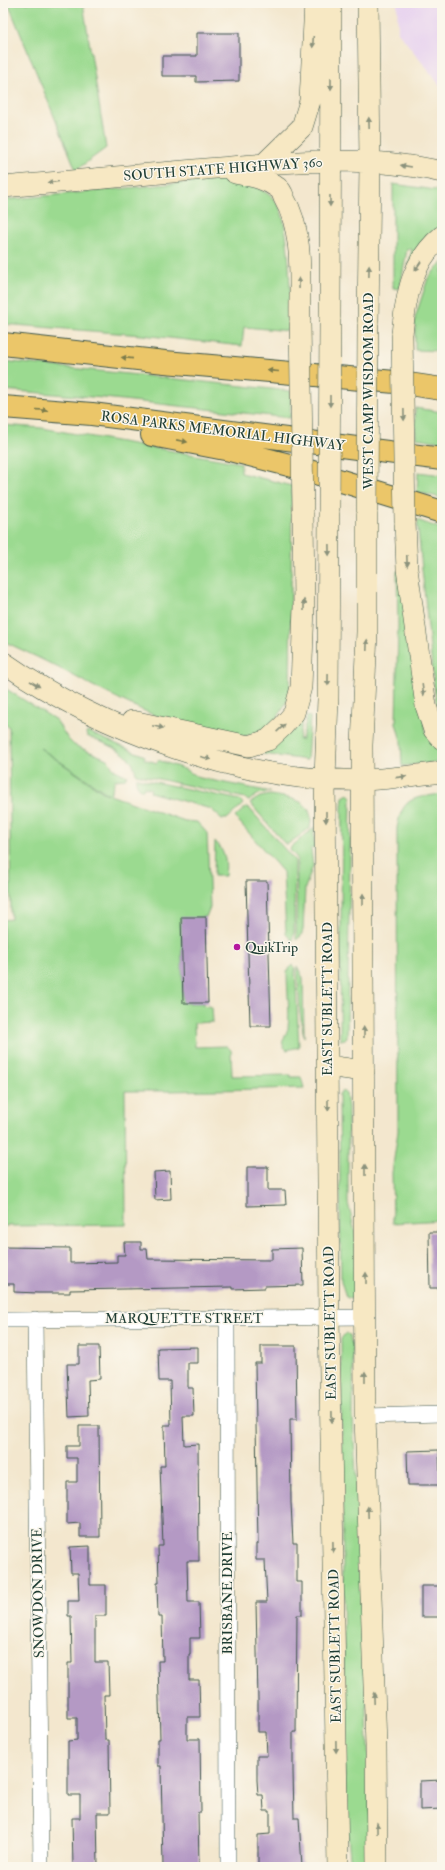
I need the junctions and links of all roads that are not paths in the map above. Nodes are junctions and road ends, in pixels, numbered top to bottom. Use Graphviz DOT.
graph roads {
  1 [pos="316,3"];
  2 [pos="332,3"];
  3 [pos="368,3"];
  4 [pos="330,162"];
  5 [pos="370,162"];
  6 [pos="264,164"];
  7 [pos="211,168"];
  8 [pos="442,172"];
  9 [pos="3,187"];
  10 [pos="442,236"];
  11 [pos="3,344"];
  12 [pos="395,382"];
  13 [pos="442,383"];
  14 [pos="442,389"];
  15 [pos="3,407"];
  16 [pos="92,414"];
  17 [pos="442,459"];
  18 [pos="442,512"];
  19 [pos="3,662"];
  20 [pos="92,713"];
  21 [pos="442,739"];
  22 [pos="442,772"];
  23 [pos="325,778"];
  24 [pos="362,780"];
  25 [pos="327,1066"];
  26 [pos="364,1070"];
  27 [pos="329,1317"];
  28 [pos="366,1317"];
  29 [pos="227,1318"];
  30 [pos="35,1319"];
  31 [pos="3,1320"];
  32 [pos="442,1414"];
  33 [pos="365,1416"];
  34 [pos="41,1867"];
  35 [pos="228,1867"];
  36 [pos="338,1867"];
  37 [pos="377,1867"];
  1 -- 6 [label="main road, one-way"];
  2 -- 4 [label="main road, one-way"];
  5 -- 3 [label="main road, WEST CAMP WISDOM ROAD, one-way"];
  4 -- 5 [label="main road, SOUTH STATE HIGHWAY 360"];
  4 -- 6 [label="main road, SOUTH STATE HIGHWAY 360"];
  4 -- 23 [label="main road, one-way, bridge"];
  8 -- 5 [label="main road, SOUTH STATE HIGHWAY 360, one-way"];
  24 -- 5 [label="main road, WEST CAMP WISDOM ROAD, one-way, bridge"];
  6 -- 7 [label="main road, SOUTH STATE HIGHWAY 360"];
  7 -- 9 [label="main road, SOUTH STATE HIGHWAY 360, one-way"];
  20 -- 7 [label="main road, one-way, bridge"];
  10 -- 21 [label="main road, one-way, bridge"];
  12 -- 11 [label="highway, one-way"];
  12 -- 13 [label="highway"];
  12 -- 14 [label="highway"];
  15 -- 16 [label="highway, ROSA PARKS MEMORIAL HIGHWAY, one-way"];
  16 -- 17 [label="highway, ROSA PARKS MEMORIAL HIGHWAY"];
  16 -- 18 [label="highway, one-way"];
  19 -- 20 [label="main road, one-way"];
  20 -- 23 [label="main road, one-way"];
  24 -- 22 [label="main road, one-way"];
  23 -- 24 [label="main road"];
  23 -- 25 [label="main road, EAST SUBLETT ROAD, one-way"];
  26 -- 24 [label="main road, one-way"];
  25 -- 26 [label="main road"];
  25 -- 27 [label="main road, EAST SUBLETT ROAD, one-way"];
  28 -- 26 [label="main road, one-way"];
  27 -- 28 [label="street, MARQUETTE STREET"];
  27 -- 29 [label="street, MARQUETTE STREET"];
  27 -- 36 [label="main road, EAST SUBLETT ROAD, one-way"];
  33 -- 28 [label="main road, one-way"];
  29 -- 30 [label="street, MARQUETTE STREET"];
  29 -- 35 [label="street, BRISBANE DRIVE"];
  30 -- 31 [label="street, MARQUETTE STREET"];
  30 -- 34 [label="street, SNOWDON DRIVE"];
  32 -- 33 [label="street"];
  37 -- 33 [label="main road, one-way"];
}
